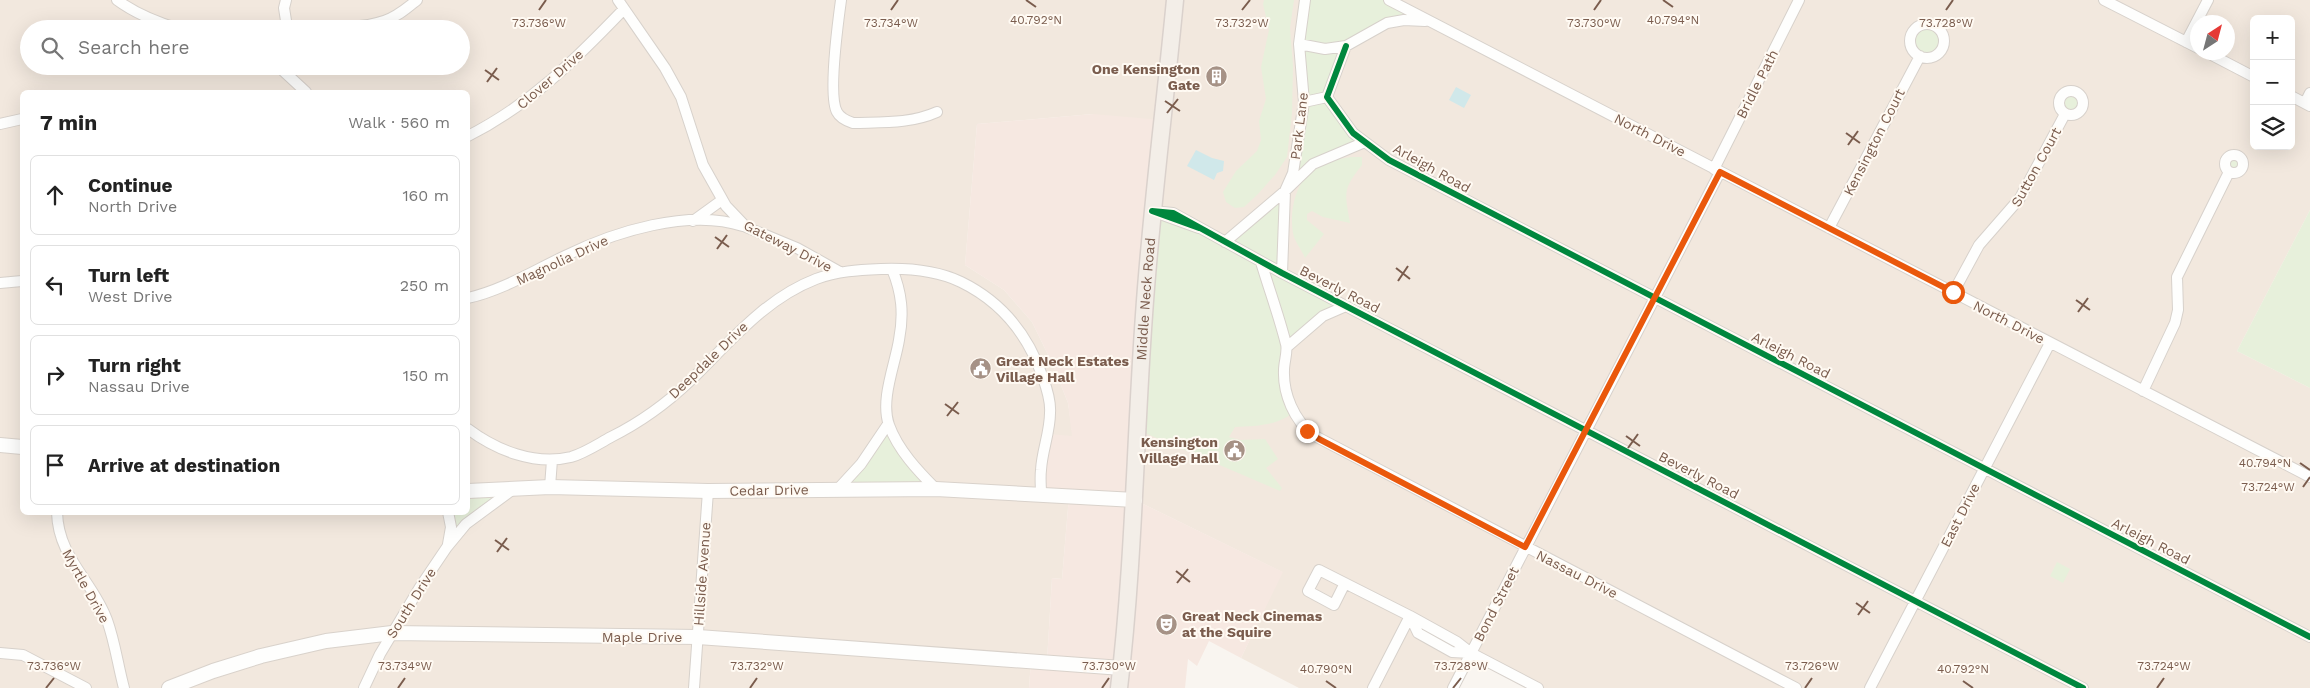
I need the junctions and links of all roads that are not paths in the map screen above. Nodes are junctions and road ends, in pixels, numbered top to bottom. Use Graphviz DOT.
graph roads {
  1 [pos="117,0"];
  2 [pos="286,0"];
  3 [pos="417,0"];
  4 [pos="841,0"];
  5 [pos="1175,0"];
  6 [pos="1305,0"];
  7 [pos="1389,0"];
  8 [pos="1799,0"];
  9 [pos="2104,0"];
  10 [pos="2208,0"];
  11 [pos="621,3"];
  12 [pos="152,20"];
  13 [pos="285,20"];
  14 [pos="386,20"];
  15 [pos="1428,21"];
  16 [pos="2186,42"];
  17 [pos="1300,44"];
  18 [pos="2190,44"];
  19 [pos="1346,46"];
  20 [pos="1920,56"];
  21 [pos="2221,60"];
  22 [pos="288,75"];
  23 [pos="2250,75"];
  24 [pos="304,90"];
  25 [pos="2310,93"];
  26 [pos="1327,96"];
  27 [pos="2295,98"];
  28 [pos="1304,102"];
  29 [pos="2307,104"];
  30 [pos="937,112"];
  31 [pos="2065,114"];
  32 [pos="20,119"];
  33 [pos="0,124"];
  34 [pos="470,135"];
  35 [pos="1365,142"];
  36 [pos="1717,170"];
  37 [pos="2229,172"];
  38 [pos="1285,191"];
  39 [pos="722,200"];
  40 [pos="1152,211"];
  41 [pos="693,221"];
  42 [pos="746,227"];
  43 [pos="1829,228"];
  44 [pos="1225,242"];
  45 [pos="1261,262"];
  46 [pos="892,269"];
  47 [pos="840,272"];
  48 [pos="1282,273"];
  49 [pos="20,281"];
  50 [pos="0,283"];
  51 [pos="1953,292"];
  52 [pos="470,297"];
  53 [pos="1655,299"];
  54 [pos="1346,306"];
  55 [pos="2050,343"];
  56 [pos="1286,347"];
  57 [pos="2143,391"];
  58 [pos="888,424"];
  59 [pos="470,431"];
  60 [pos="1587,431"];
  61 [pos="0,444"];
  62 [pos="20,447"];
  63 [pos="552,460"];
  64 [pos="1984,469"];
  65 [pos="2310,477"];
  66 [pos="550,487"];
  67 [pos="513,489"];
  68 [pos="838,489"];
  69 [pos="936,489"];
  70 [pos="470,490"];
  71 [pos="708,491"];
  72 [pos="1041,494"];
  73 [pos="1071,496"];
  74 [pos="1135,501"];
  75 [pos="58,515"];
  76 [pos="449,515"];
  77 [pos="447,547"];
  78 [pos="1525,547"];
  79 [pos="1345,583"];
  80 [pos="1916,601"];
  81 [pos="1410,616"];
  82 [pos="392,634"];
  83 [pos="698,637"];
  84 [pos="2310,637"];
  85 [pos="0,653"];
  86 [pos="1471,653"];
  87 [pos="1122,668"];
  88 [pos="86,688"];
  89 [pos="124,688"];
  90 [pos="169,688"];
  91 [pos="364,688"];
  92 [pos="694,688"];
  93 [pos="1119,688"];
  94 [pos="1373,688"];
  95 [pos="1453,688"];
  96 [pos="1538,688"];
  97 [pos="1796,688"];
  98 [pos="1870,688"];
  99 [pos="2083,688"];
  1 -- 12 [label="street"];
  2 -- 13 [label="street"];
  3 -- 14 [label="street"];
  4 -- 30 [label="street"];
  5 -- 40 [label="main road, Middle Neck Road"];
  6 -- 17 [label="street, Park Lane"];
  7 -- 15 [label="street, North Drive"];
  8 -- 36 [label="street, Bridle Path"];
  9 -- 16 [label="street"];
  10 -- 16 [label="street"];
  11 -- 34 [label="street, Clover Drive"];
  11 -- 39 [label="street, Gateway Drive"];
  15 -- 19 [label="street"];
  15 -- 36 [label="street, North Drive"];
  16 -- 18 [label="street"];
  17 -- 19 [label="street"];
  17 -- 28 [label="street, Park Lane"];
  19 -- 26 [label="street"];
  20 -- 43 [label="street, Kensington Court"];
  21 -- 23 [label="street"];
  22 -- 24 [label="street"];
  25 -- 29 [label="street"];
  26 -- 28 [label="street"];
  26 -- 35 [label="street, Arleigh Road"];
  27 -- 29 [label="street"];
  28 -- 38 [label="street, Park Lane"];
  31 -- 51 [label="street, Sutton Court"];
  32 -- 33 [label="street"];
  35 -- 38 [label="street, Park Lane"];
  35 -- 53 [label="street, Arleigh Road"];
  36 -- 43 [label="street, North Drive"];
  36 -- 53 [label="street, Bridle Path"];
  37 -- 57 [label="street"];
  38 -- 44 [label="street, Park Lane"];
  38 -- 48 [label="street, Park Lane"];
  39 -- 41 [label="street"];
  39 -- 42 [label="street, Gateway Drive"];
  40 -- 44 [label="street, Beverly Road"];
  40 -- 74 [label="main road, Middle Neck Road"];
  41 -- 42 [label="street, Magnolia Drive"];
  41 -- 52 [label="street, Magnolia Drive"];
  42 -- 47 [label="street, Gateway Drive"];
  43 -- 51 [label="street, North Drive"];
  44 -- 45 [label="street, Beverly Road"];
  45 -- 48 [label="street, Beverly Road"];
  45 -- 56 [label="street, Nassau Drive"];
  46 -- 47 [label="street, Gateway Drive"];
  46 -- 58 [label="street"];
  46 -- 72 [label="street, Gateway Drive"];
  47 -- 63 [label="street, Deepdale Drive"];
  48 -- 54 [label="street, Beverly Road"];
  49 -- 50 [label="street"];
  51 -- 55 [label="street, North Drive"];
  53 -- 60 [label="street, Bond Street"];
  53 -- 64 [label="street, Arleigh Road"];
  54 -- 56 [label="street"];
  54 -- 60 [label="street, Beverly Road"];
  55 -- 57 [label="street, North Drive"];
  55 -- 64 [label="street, East Drive"];
  56 -- 78 [label="street, Nassau Drive"];
  57 -- 65 [label="street, North Drive"];
  58 -- 68 [label="street"];
  58 -- 69 [label="street"];
  59 -- 63 [label="street, Deepdale Drive"];
  60 -- 78 [label="street, Bond Street"];
  60 -- 80 [label="street, Beverly Road"];
  61 -- 62 [label="street"];
  63 -- 66 [label="street"];
  64 -- 80 [label="street, East Drive"];
  64 -- 84 [label="street, Arleigh Road"];
  66 -- 67 [label="street, Cedar Drive"];
  66 -- 71 [label="street, Cedar Drive"];
  67 -- 70 [label="street, Cedar Drive"];
  67 -- 77 [label="street, South Drive"];
  68 -- 69 [label="street, Cedar Drive"];
  68 -- 71 [label="street, Cedar Drive"];
  69 -- 72 [label="street, Cedar Drive"];
  71 -- 83 [label="street, Hillside Avenue"];
  72 -- 73 [label="street, Cedar Drive"];
  73 -- 74 [label="street"];
  73 -- 74 [label="street, Cedar Drive"];
  74 -- 87 [label="main road, Middle Neck Road"];
  75 -- 89 [label="street, Myrtle Drive"];
  76 -- 77 [label="street, South Drive"];
  77 -- 82 [label="street, South Drive"];
  78 -- 86 [label="street, Bond Street"];
  78 -- 97 [label="street, Nassau Drive"];
  79 -- 81 [label="street"];
  80 -- 98 [label="street, East Drive"];
  80 -- 99 [label="street, Beverly Road"];
  81 -- 86 [label="street"];
  81 -- 94 [label="street"];
  82 -- 83 [label="street, Maple Drive"];
  82 -- 90 [label="street, Maple Drive"];
  82 -- 91 [label="street, South Drive"];
  83 -- 87 [label="street, Maple Drive"];
  83 -- 92 [label="street, Hillside Avenue"];
  85 -- 88 [label="street"];
  86 -- 95 [label="street, Bond Street"];
  86 -- 96 [label="street"];
  87 -- 93 [label="main road, Middle Neck Road"];
}
